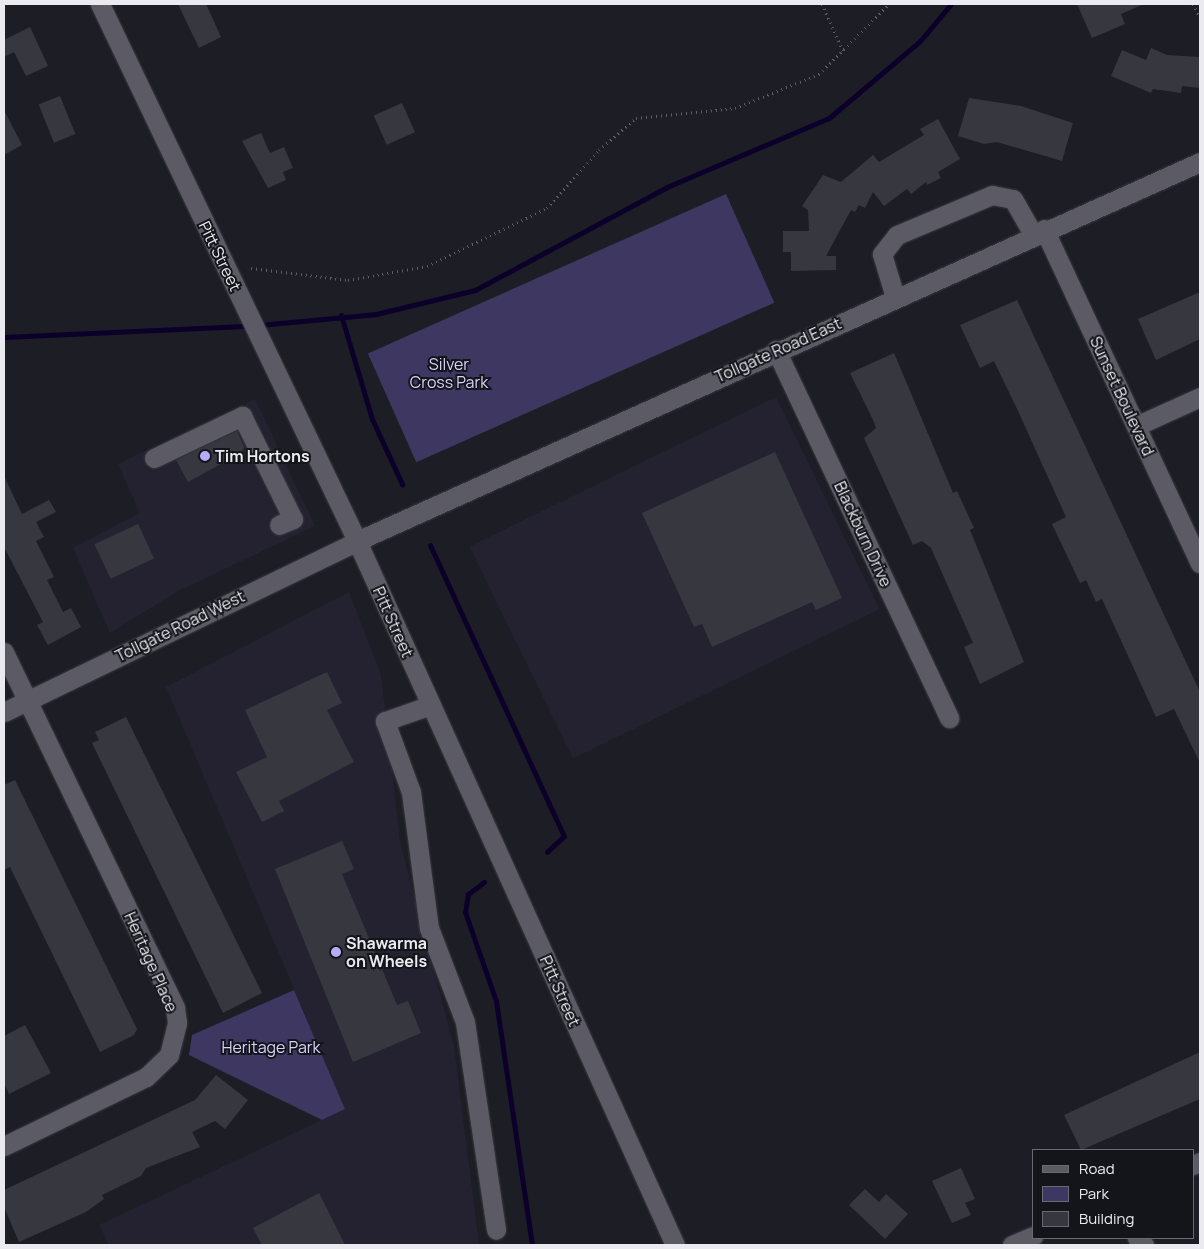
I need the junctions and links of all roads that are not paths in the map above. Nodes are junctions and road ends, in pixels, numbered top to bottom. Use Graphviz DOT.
graph roads {
  1 [pos="100,4"];
  2 [pos="1200,162"];
  3 [pos="1039,232"];
  4 [pos="895,296"];
  5 [pos="776,350"];
  6 [pos="1200,397"];
  7 [pos="1136,426"];
  8 [pos="154,458"];
  9 [pos="279,525"];
  10 [pos="357,541"];
  11 [pos="1200,563"];
  12 [pos="4,652"];
  13 [pos="26,701"];
  14 [pos="431,705"];
  15 [pos="4,712"];
  16 [pos="949,718"];
  17 [pos="4,1146"];
  18 [pos="496,1230"];
  19 [pos="1032,1236"];
  20 [pos="674,1245"];
  21 [pos="1012,1245"];
  1 -- 10 [label="street, Pitt Street"];
  2 -- 3 [label="street, Tollgate Road East"];
  3 -- 4 [label="street, Tollgate Road East"];
  3 -- 4 [label="street, Sunset Boulevard"];
  3 -- 7 [label="street, Sunset Boulevard"];
  4 -- 5 [label="street, Tollgate Road East"];
  5 -- 10 [label="street, Tollgate Road East"];
  5 -- 16 [label="street, Blackburn Drive"];
  6 -- 7 [label="street"];
  7 -- 11 [label="street, Sunset Boulevard"];
  8 -- 9 [label="street"];
  10 -- 13 [label="street, Tollgate Road West"];
  10 -- 14 [label="street, Pitt Street"];
  12 -- 13 [label="street, Heritage Place"];
  13 -- 15 [label="street, Tollgate Road West"];
  13 -- 17 [label="street, Heritage Place"];
  14 -- 18 [label="street"];
  14 -- 20 [label="street, Pitt Street"];
  19 -- 21 [label="street"];
}
